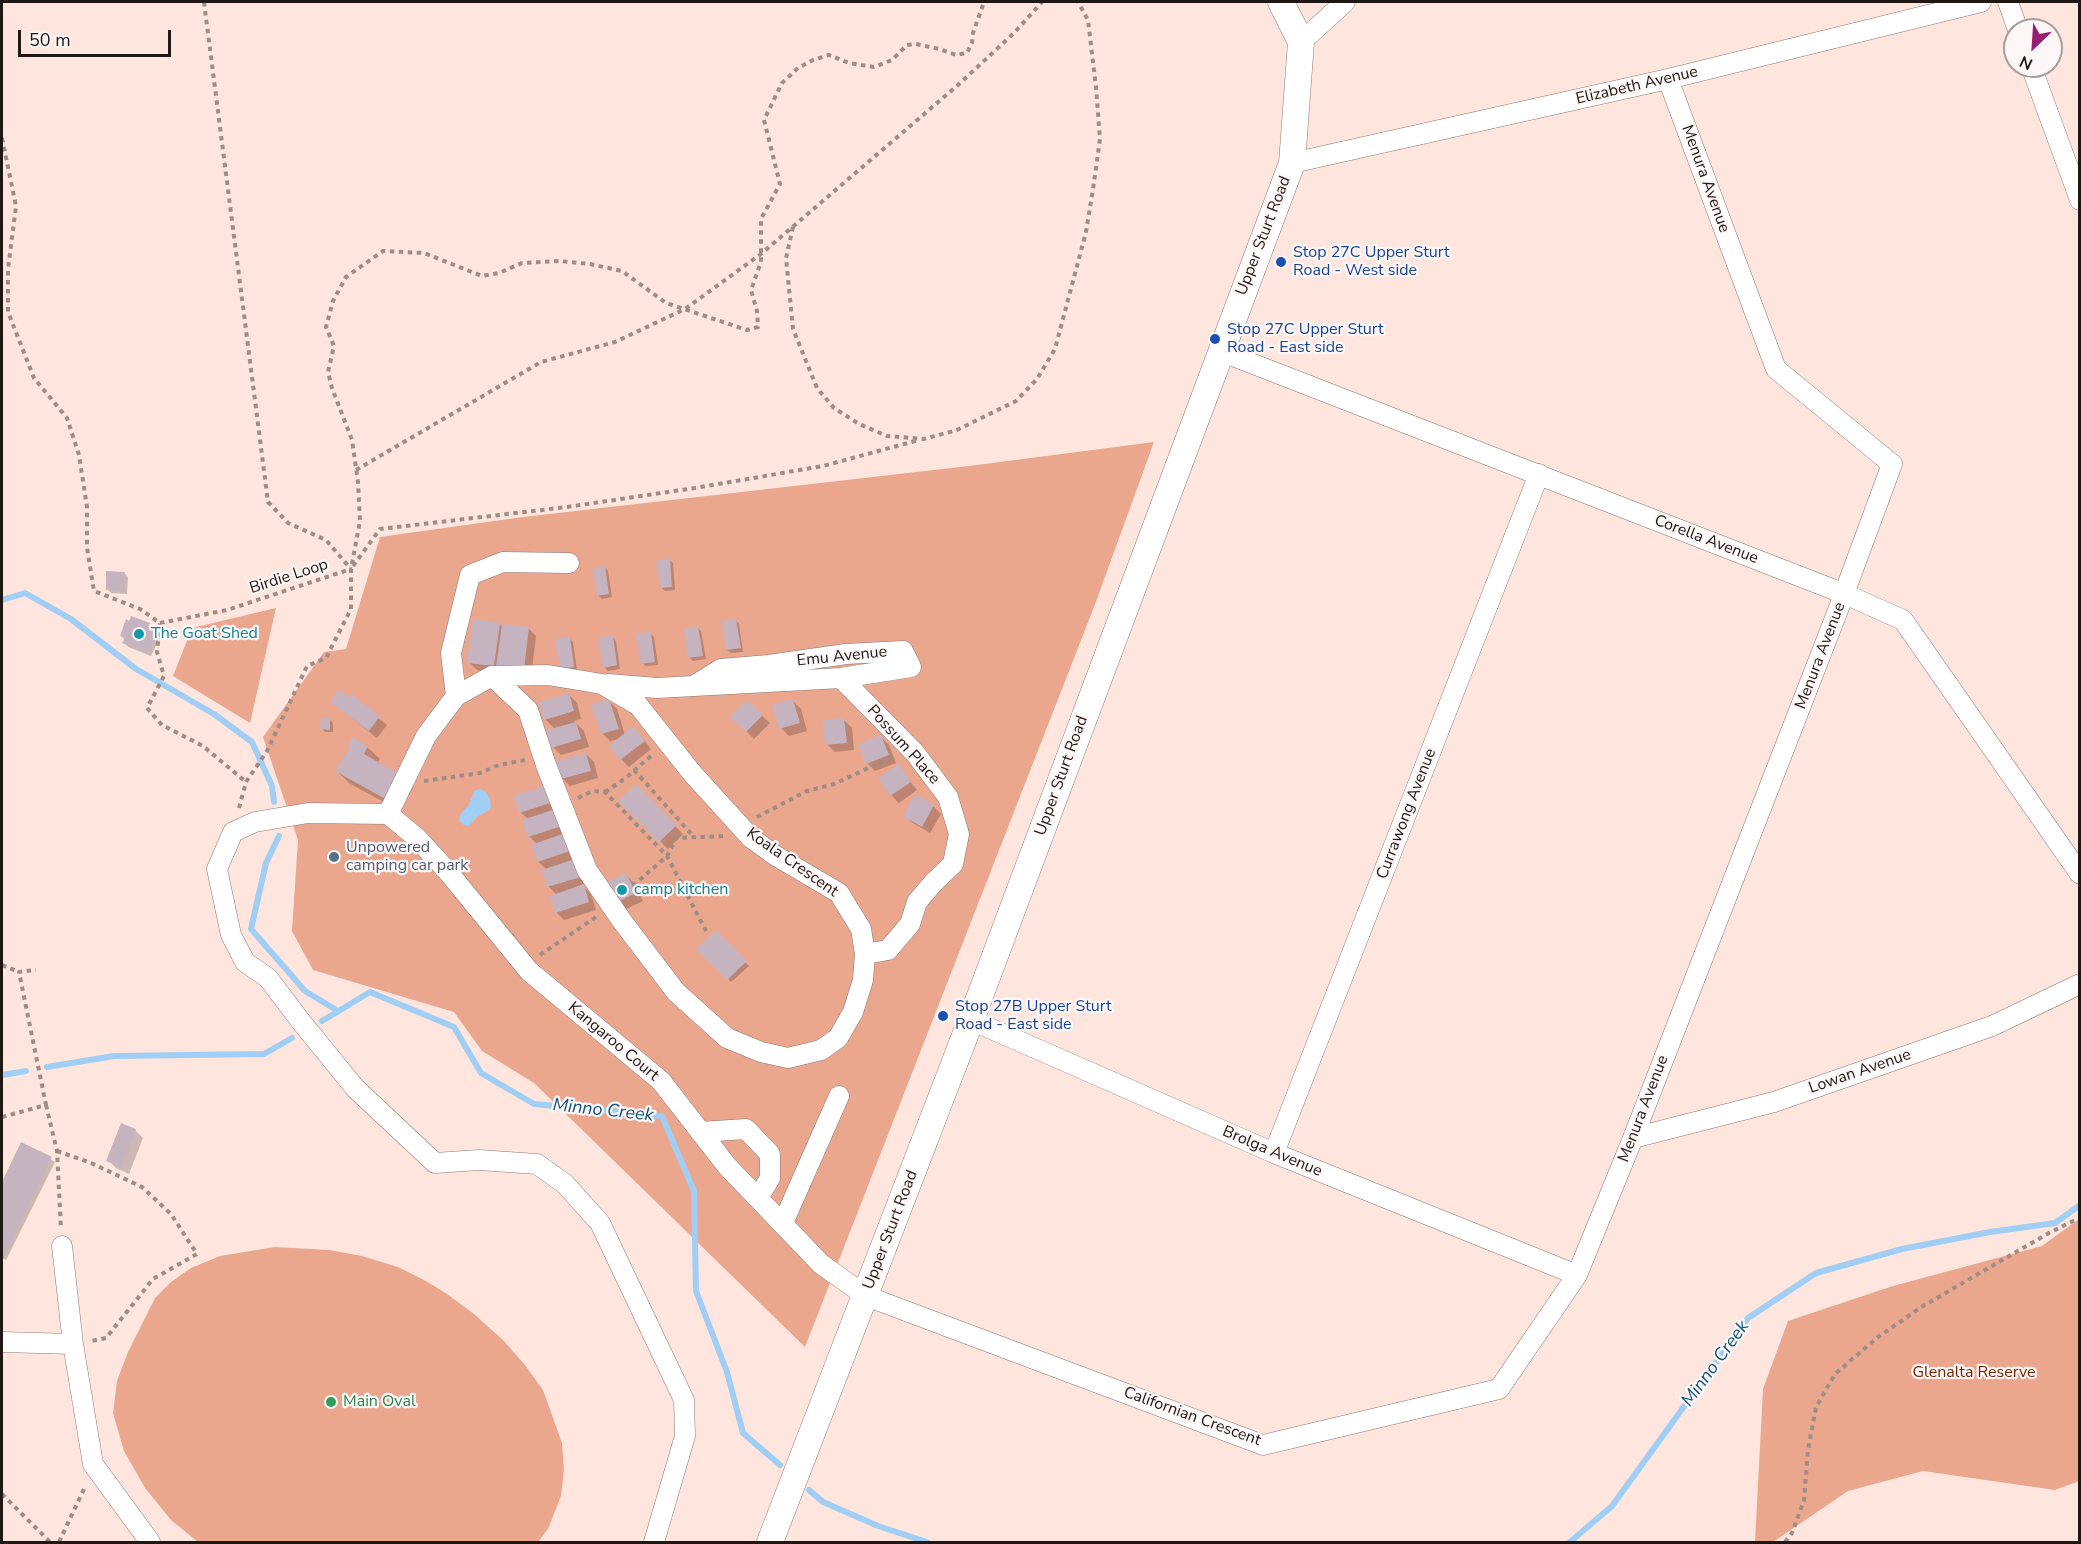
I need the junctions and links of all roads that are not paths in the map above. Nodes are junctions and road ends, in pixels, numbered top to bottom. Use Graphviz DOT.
graph roads {
  1 [pos="1281,2"];
  2 [pos="1345,2"];
  3 [pos="1981,2"];
  4 [pos="2008,2"];
  5 [pos="2014,18"];
  6 [pos="1301,42"];
  7 [pos="2035,78"];
  8 [pos="1668,79"];
  9 [pos="1292,163"];
  10 [pos="2079,200"];
  11 [pos="1220,351"];
  12 [pos="1539,474"];
  13 [pos="569,562"];
  14 [pos="1845,594"];
  15 [pos="492,676"];
  16 [pos="841,678"];
  17 [pos="602,684"];
  18 [pos="695,685"];
  19 [pos="456,696"];
  20 [pos="388,814"];
  21 [pos="2079,874"];
  22 [pos="865,954"];
  23 [pos="2079,984"];
  24 [pos="971,1020"];
  25 [pos="839,1096"];
  26 [pos="700,1132"];
  27 [pos="1633,1138"];
  28 [pos="1274,1153"];
  29 [pos="758,1197"];
  30 [pos="783,1223"];
  31 [pos="62,1246"];
  32 [pos="835,1274"];
  33 [pos="1577,1275"];
  34 [pos="866,1296"];
  35 [pos="2,1342"];
  36 [pos="73,1344"];
  37 [pos="150,1542"];
  38 [pos="654,1542"];
  39 [pos="770,1542"];
  1 -- 6 [label="main road"];
  2 -- 6 [label="street"];
  3 -- 8 [label="street, Elizabeth Avenue"];
  4 -- 5 [label="street"];
  6 -- 9 [label="main road, Upper Sturt Road"];
  7 -- 10 [label="street"];
  8 -- 9 [label="street, Elizabeth Avenue"];
  8 -- 14 [label="street, Menura Avenue"];
  9 -- 11 [label="main road, Upper Sturt Road"];
  11 -- 12 [label="street, Corella Avenue"];
  11 -- 24 [label="main road, Upper Sturt Road"];
  12 -- 14 [label="street, Corella Avenue"];
  12 -- 28 [label="street, Currawong Avenue"];
  13 -- 19 [label="street"];
  14 -- 21 [label="street, Corella Avenue"];
  14 -- 27 [label="street, Menura Avenue"];
  15 -- 17 [label="street, Koala Crescent"];
  15 -- 19 [label="street"];
  15 -- 22 [label="street, Koala Crescent"];
  16 -- 18 [label="street, Emu Avenue"];
  16 -- 18 [label="street, Emu Avenue"];
  16 -- 22 [label="street, Possum Place"];
  17 -- 18 [label="street, Emu Avenue"];
  17 -- 22 [label="street, Koala Crescent"];
  19 -- 20 [label="street"];
  20 -- 26 [label="street, Kangaroo Court"];
  20 -- 38 [label="street"];
  23 -- 27 [label="street, Lowan Avenue"];
  24 -- 28 [label="street, Brolga Avenue"];
  24 -- 34 [label="main road, Upper Sturt Road"];
  25 -- 30 [label="street"];
  26 -- 29 [label="street, Kangaroo Court"];
  26 -- 29 [label="street"];
  27 -- 33 [label="street, Menura Avenue"];
  28 -- 33 [label="street, Brolga Avenue"];
  29 -- 30 [label="street, Kangaroo Court"];
  30 -- 32 [label="street, Kangaroo Court"];
  31 -- 36 [label="street"];
  32 -- 34 [label="street, Californian Crescent"];
  33 -- 34 [label="street, Californian Crescent"];
  34 -- 39 [label="main road, Upper Sturt Road"];
  35 -- 36 [label="street"];
  36 -- 37 [label="street"];
}
